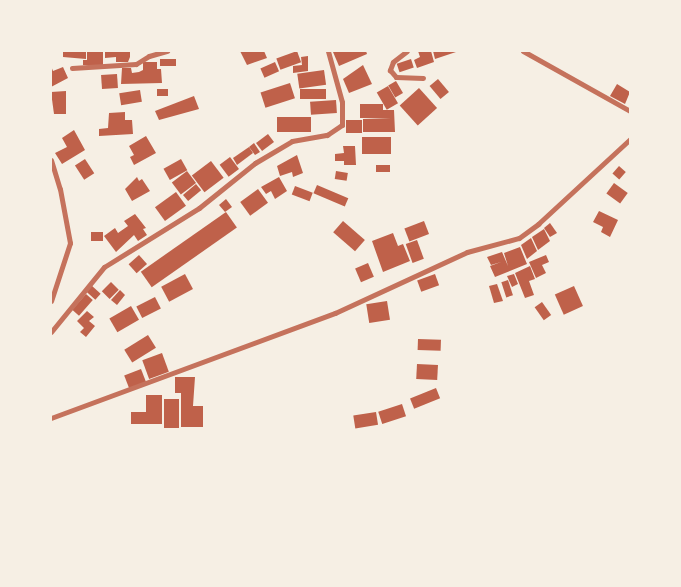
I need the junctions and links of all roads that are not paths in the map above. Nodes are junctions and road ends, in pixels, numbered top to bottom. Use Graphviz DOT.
graph roads {
  1 [pos="167,51"];
  2 [pos="328,51"];
  3 [pos="408,51"];
  4 [pos="523,51"];
  5 [pos="72,68"];
  6 [pos="423,78"];
  7 [pos="630,111"];
  8 [pos="630,139"];
  9 [pos="51,160"];
  10 [pos="51,301"];
  11 [pos="51,332"];
  12 [pos="51,418"];
  1 -- 5 [label="street"];
  2 -- 11 [label="street"];
  3 -- 6 [label="street"];
  4 -- 7 [label="street"];
  8 -- 12 [label="street"];
  9 -- 10 [label="street"];
}
